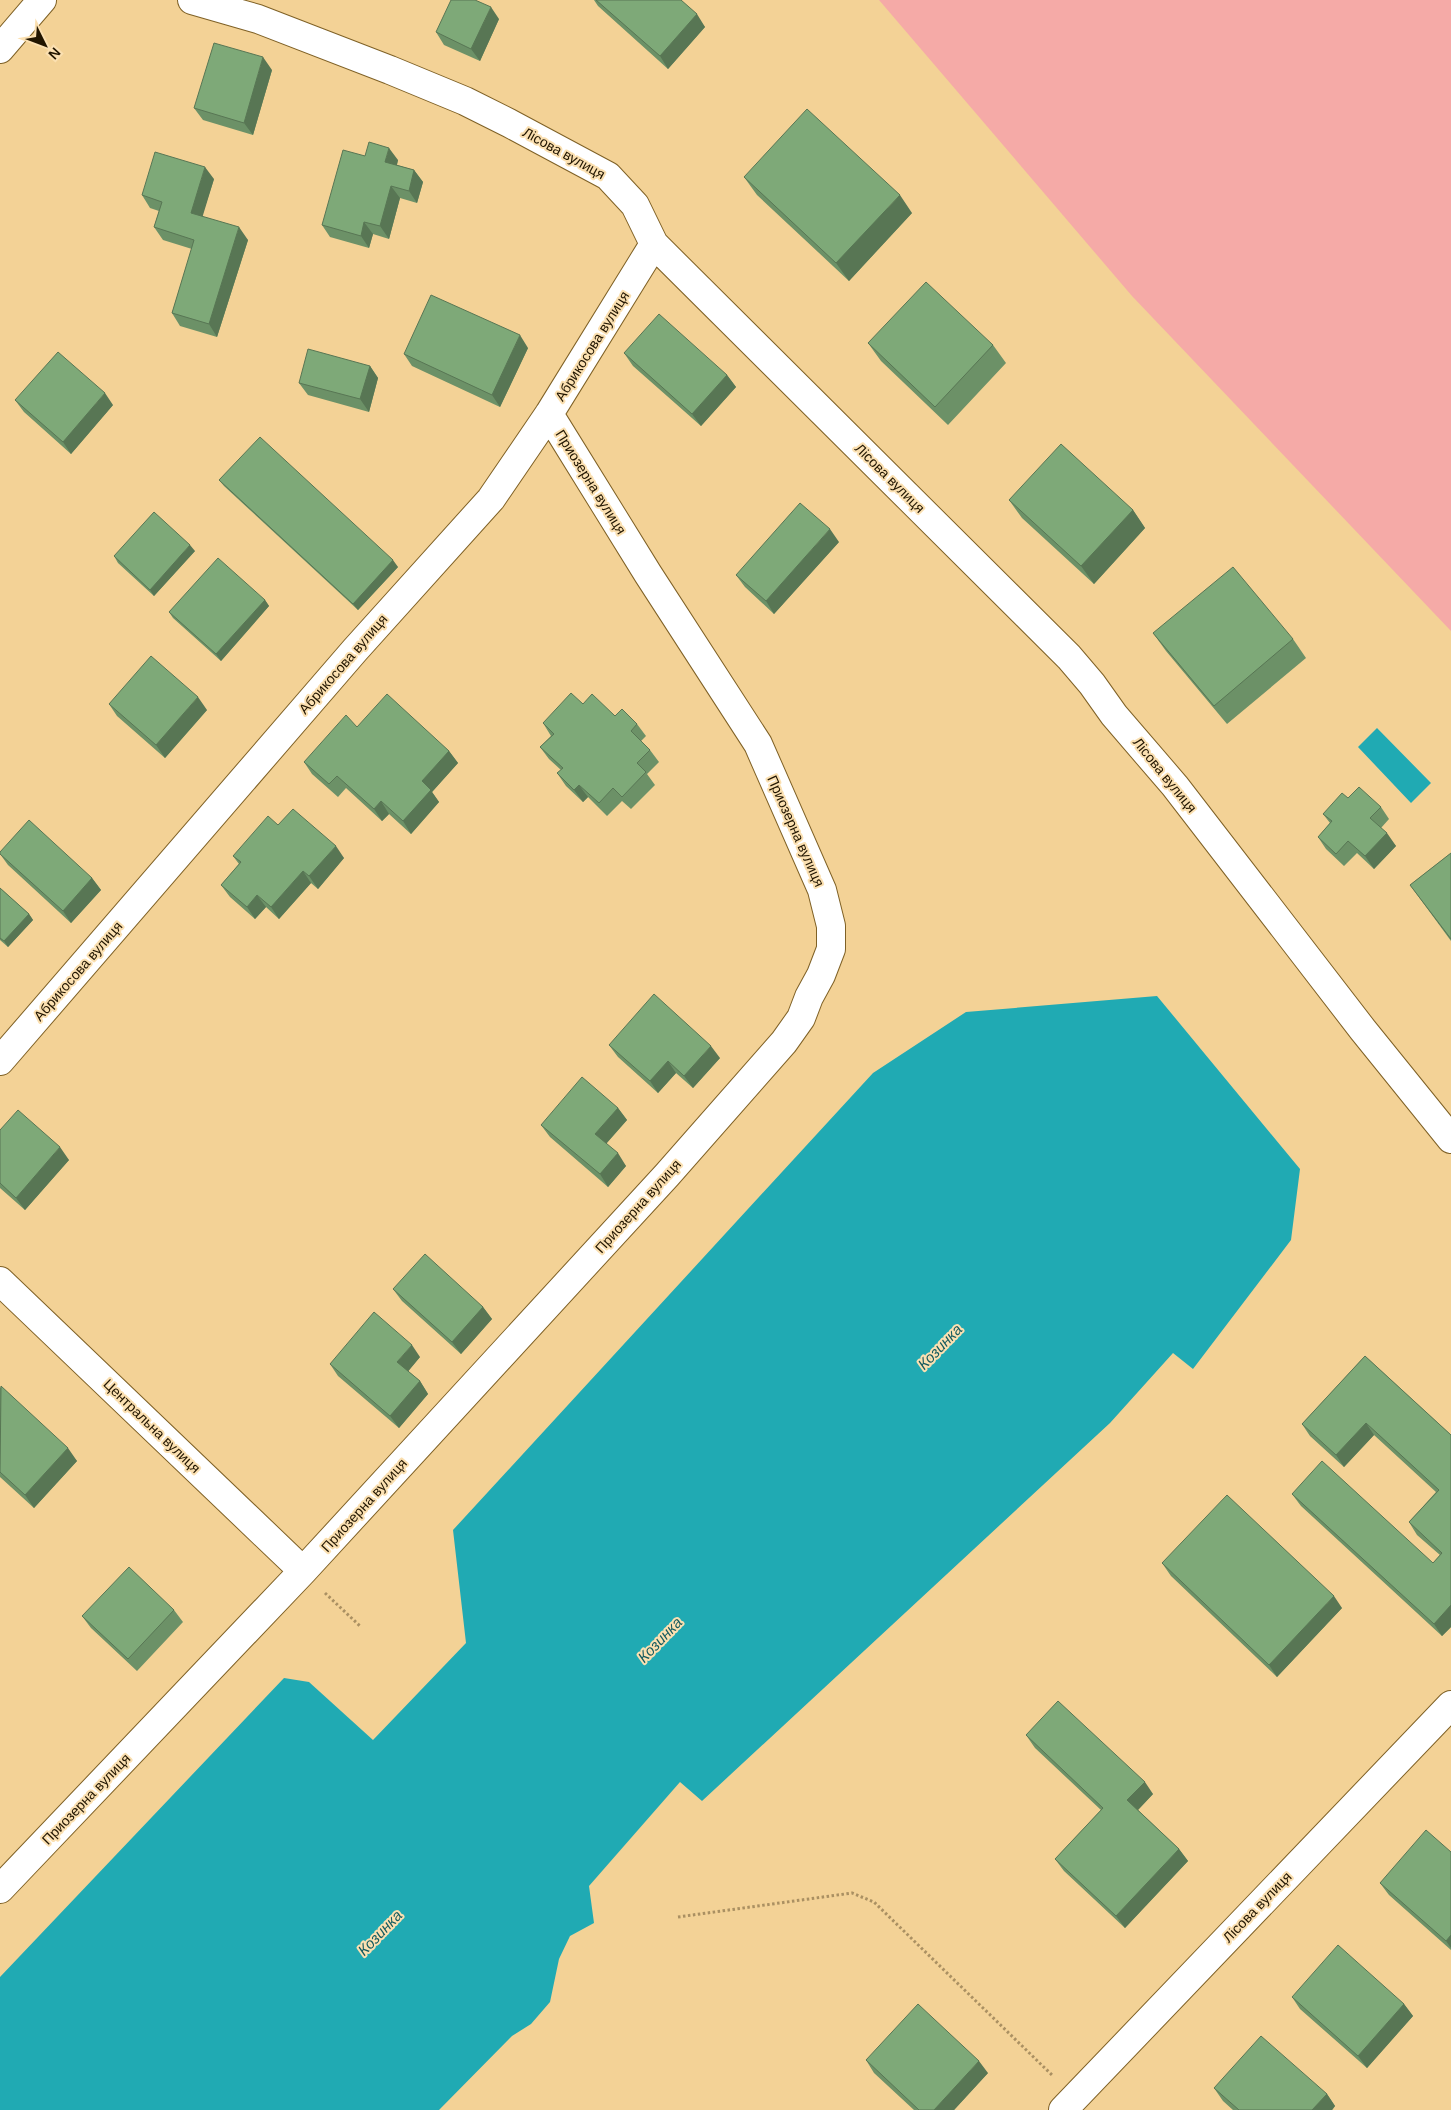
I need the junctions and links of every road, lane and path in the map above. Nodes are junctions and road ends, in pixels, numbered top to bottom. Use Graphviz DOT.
graph roads {
  1 [pos="42,0"];
  2 [pos="192,0"];
  3 [pos="0,49"];
  4 [pos="654,244"];
  5 [pos="549,414"];
  6 [pos="0,1061"];
  7 [pos="1451,1139"];
  8 [pos="0,1281"];
  9 [pos="303,1571"];
  10 [pos="361,1627"];
  11 [pos="1451,1705"];
  12 [pos="0,1889"];
  13 [pos="678,1917"];
  14 [pos="1069,2104"];
  1 -- 3 [label="street"];
  2 -- 4 [label="street, Лісова вулиця"];
  4 -- 5 [label="street, Абрикосова вулиця"];
  4 -- 7 [label="street, Лісова вулиця"];
  5 -- 6 [label="street, Абрикосова вулиця"];
  5 -- 9 [label="street, Приозерна вулиця"];
  8 -- 9 [label="street, Центральна вулиця"];
  9 -- 10 [label="path"];
  9 -- 12 [label="street, Приозерна вулиця"];
  11 -- 14 [label="street, Лісова вулиця"];
  13 -- 14 [label="path"];
}
